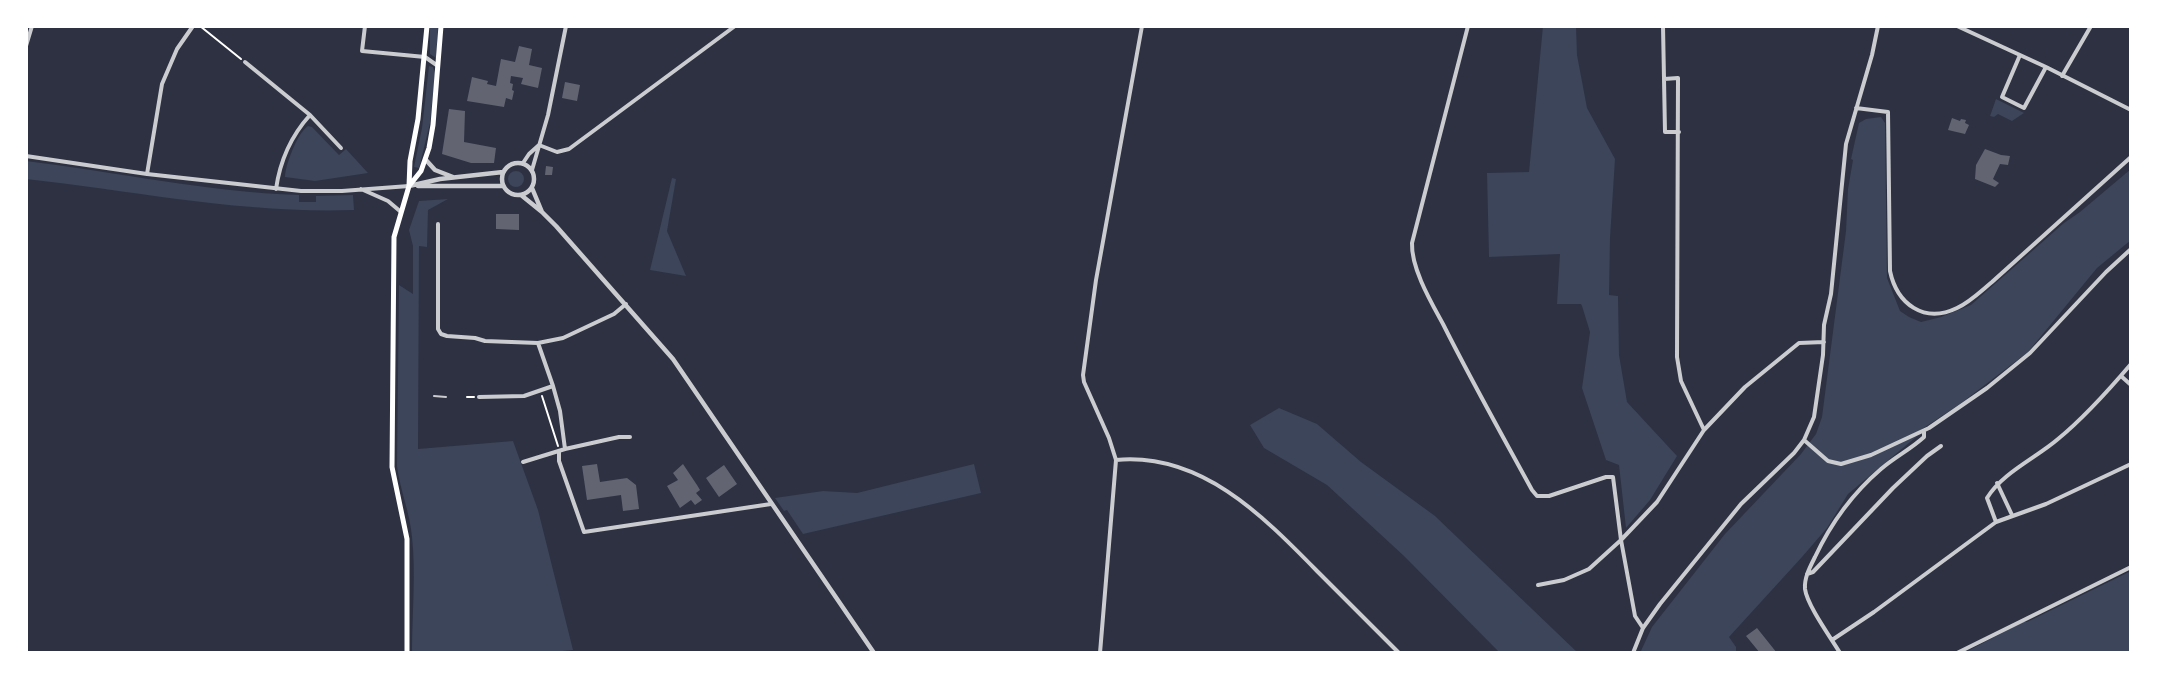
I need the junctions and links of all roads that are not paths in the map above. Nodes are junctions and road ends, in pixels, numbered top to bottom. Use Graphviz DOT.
graph roads {
  1 [pos="32,26"];
  2 [pos="193,26"];
  3 [pos="365,26"];
  4 [pos="427,26"];
  5 [pos="440,26"];
  6 [pos="566,26"];
  7 [pos="735,26"];
  8 [pos="1142,26"];
  9 [pos="1468,26"];
  10 [pos="1663,26"];
  11 [pos="1878,26"];
  12 [pos="1957,26"];
  13 [pos="2091,26"];
  14 [pos="26,46"];
  15 [pos="2020,55"];
  16 [pos="425,57"];
  17 [pos="245,62"];
  18 [pos="438,66"];
  19 [pos="2046,67"];
  20 [pos="2062,76"];
  21 [pos="1664,78"];
  22 [pos="1856,108"];
  23 [pos="2131,110"];
  24 [pos="310,115"];
  25 [pos="1679,132"];
  26 [pos="539,145"];
  27 [pos="341,148"];
  28 [pos="26,156"];
  29 [pos="2131,157"];
  30 [pos="426,160"];
  31 [pos="523,163"];
  32 [pos="532,170"];
  33 [pos="502,172"];
  34 [pos="148,174"];
  35 [pos="454,178"];
  36 [pos="409,186"];
  37 [pos="502,186"];
  38 [pos="532,188"];
  39 [pos="276,189"];
  40 [pos="358,189"];
  41 [pos="521,195"];
  42 [pos="401,212"];
  43 [pos="542,212"];
  44 [pos="438,224"];
  45 [pos="2131,249"];
  46 [pos="626,304"];
  47 [pos="1824,342"];
  48 [pos="538,343"];
  49 [pos="2131,364"];
  50 [pos="2121,376"];
  51 [pos="2131,385"];
  52 [pos="553,386"];
  53 [pos="434,396"];
  54 [pos="446,397"];
  55 [pos="479,397"];
  56 [pos="1704,430"];
  57 [pos="1924,431"];
  58 [pos="630,437"];
  59 [pos="1804,440"];
  60 [pos="1941,446"];
  61 [pos="565,449"];
  62 [pos="559,451"];
  63 [pos="1116,460"];
  64 [pos="523,462"];
  65 [pos="2131,464"];
  66 [pos="1997,483"];
  67 [pos="771,504"];
  68 [pos="2012,515"];
  69 [pos="1996,522"];
  70 [pos="1621,540"];
  71 [pos="2131,567"];
  72 [pos="1807,574"];
  73 [pos="1538,585"];
  74 [pos="1642,628"];
  75 [pos="1832,640"];
  76 [pos="407,653"];
  77 [pos="874,653"];
  78 [pos="1100,653"];
  79 [pos="1399,653"];
  80 [pos="1633,653"];
  81 [pos="1840,653"];
  82 [pos="1957,653"];
  1 -- 14 [label="street"];
  2 -- 34 [label="street"];
  3 -- 16 [label="street"];
  4 -- 16 [label="main road"];
  5 -- 18 [label="main road"];
  6 -- 26 [label="street"];
  7 -- 26 [label="street"];
  8 -- 63 [label="street"];
  9 -- 70 [label="street"];
  10 -- 21 [label="street"];
  11 -- 22 [label="street"];
  12 -- 15 [label="street"];
  13 -- 20 [label="street"];
  15 -- 19 [label="street"];
  15 -- 19 [label="street"];
  16 -- 18 [label="street"];
  16 -- 36 [label="main road"];
  17 -- 24 [label="street"];
  18 -- 30 [label="main road"];
  19 -- 20 [label="street"];
  20 -- 23 [label="street"];
  21 -- 25 [label="street"];
  21 -- 25 [label="street"];
  22 -- 29 [label="street"];
  22 -- 47 [label="street"];
  24 -- 27 [label="street"];
  24 -- 39 [label="street"];
  25 -- 56 [label="street"];
  26 -- 31 [label="street"];
  26 -- 32 [label="street"];
  28 -- 34 [label="street"];
  30 -- 35 [label="street"];
  30 -- 36 [label="main road"];
  31 -- 32 [label="street"];
  31 -- 33 [label="street"];
  32 -- 38 [label="street"];
  33 -- 35 [label="street"];
  33 -- 37 [label="street"];
  34 -- 39 [label="street"];
  35 -- 36 [label="street"];
  36 -- 37 [label="street"];
  36 -- 40 [label="street"];
  36 -- 42 [label="main road"];
  37 -- 41 [label="street"];
  38 -- 41 [label="street"];
  38 -- 43 [label="street"];
  39 -- 40 [label="street"];
  40 -- 42 [label="street"];
  41 -- 43 [label="street"];
  42 -- 76 [label="main road"];
  43 -- 46 [label="street"];
  44 -- 48 [label="street"];
  45 -- 57 [label="street"];
  46 -- 48 [label="street"];
  46 -- 67 [label="street"];
  47 -- 56 [label="street"];
  47 -- 59 [label="street"];
  48 -- 52 [label="street"];
  49 -- 50 [label="street"];
  50 -- 51 [label="street"];
  50 -- 66 [label="street"];
  52 -- 55 [label="street"];
  52 -- 61 [label="street"];
  53 -- 54 [label="lane"];
  56 -- 70 [label="street"];
  57 -- 59 [label="street"];
  57 -- 72 [label="street"];
  58 -- 61 [label="street"];
  59 -- 74 [label="street"];
  60 -- 72 [label="street"];
  61 -- 62 [label="street"];
  62 -- 64 [label="street"];
  62 -- 67 [label="street"];
  63 -- 78 [label="street"];
  63 -- 79 [label="street"];
  65 -- 68 [label="street"];
  66 -- 68 [label="street"];
  66 -- 69 [label="street"];
  67 -- 77 [label="street"];
  68 -- 69 [label="street"];
  69 -- 75 [label="street"];
  70 -- 73 [label="street"];
  70 -- 74 [label="street"];
  71 -- 82 [label="street"];
  72 -- 75 [label="street"];
  74 -- 80 [label="street"];
  75 -- 81 [label="street"];
}
